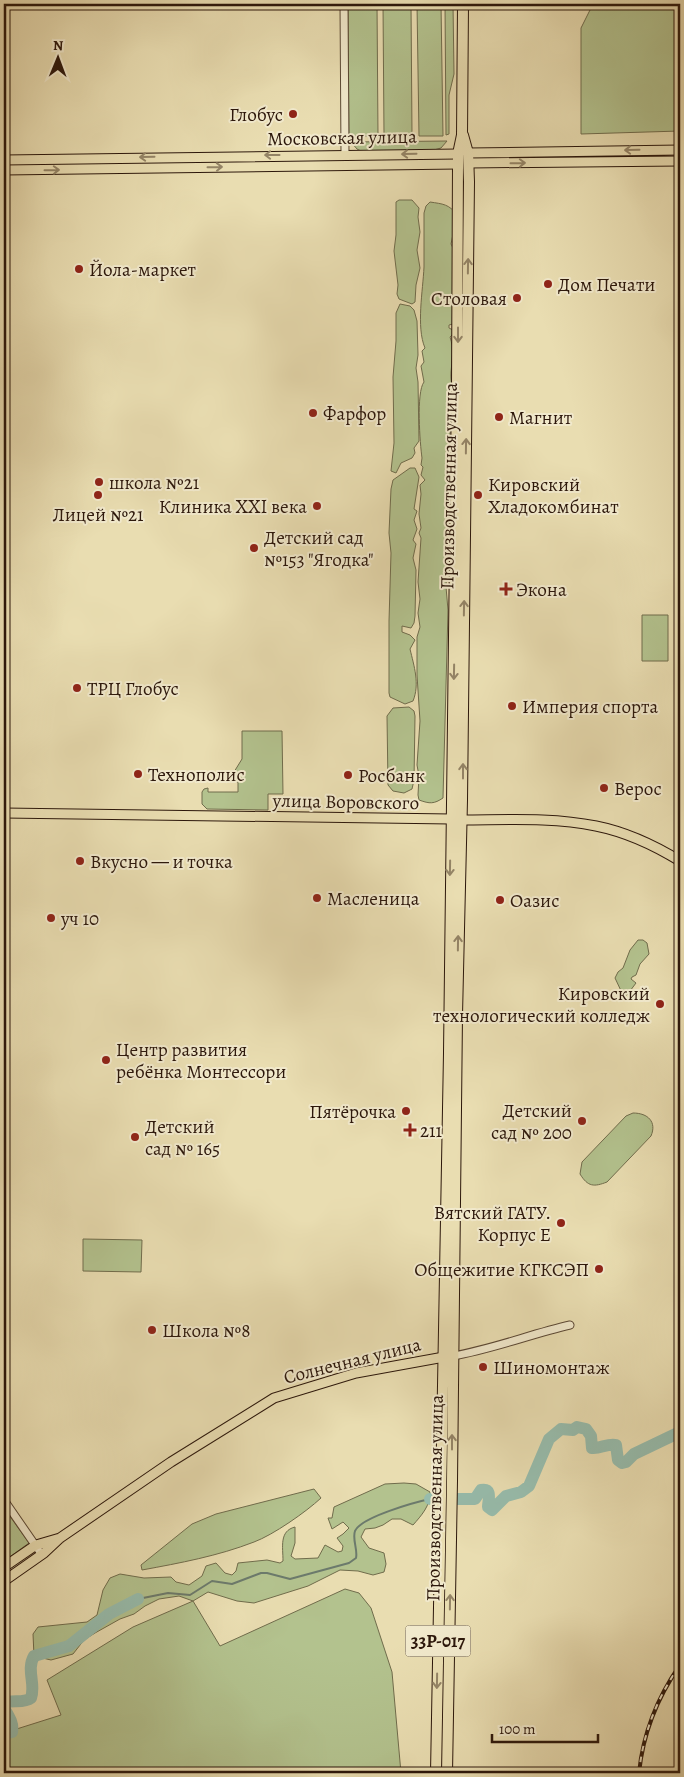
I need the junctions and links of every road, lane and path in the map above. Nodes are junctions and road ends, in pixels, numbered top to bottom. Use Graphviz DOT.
graph roads {
  1 [pos="344,4"];
  2 [pos="463,4"];
  3 [pos="680,150"];
  4 [pos="345,155"];
  5 [pos="463,159"];
  6 [pos="4,160"];
  7 [pos="680,161"];
  8 [pos="345,165"];
  9 [pos="4,170"];
  10 [pos="4,813"];
  11 [pos="451,819"];
  12 [pos="462,820"];
  13 [pos="680,861"];
  14 [pos="570,1325"];
  15 [pos="448,1356"];
  16 [pos="4,1500"];
  17 [pos="446,1510"];
  18 [pos="60,1538"];
  19 [pos="36,1545"];
  20 [pos="42,1555"];
  21 [pos="4,1567"];
  22 [pos="4,1581"];
  23 [pos="436,1773"];
  24 [pos="447,1773"];
  1 -- 4 [label="street"];
  2 -- 5 [label="highway"];
  3 -- 5 [label="main road, Московская улица, one-way"];
  5 -- 4 [label="main road, Московская улица, one-way"];
  4 -- 6 [label="main road, Московская улица, one-way"];
  4 -- 8 [label="main road"];
  5 -- 7 [label="main road, Московская улица, one-way"];
  5 -- 8 [label="main road, Московская улица"];
  5 -- 11 [label="highway, Производственная улица, one-way"];
  12 -- 5 [label="highway, Производственная улица, one-way"];
  9 -- 8 [label="main road, Московская улица, one-way"];
  10 -- 11 [label="main road, улица Воровского"];
  11 -- 12 [label="highway, улица Воровского"];
  11 -- 15 [label="highway, Производственная улица, one-way"];
  12 -- 13 [label="main road, улица Воровского"];
  15 -- 12 [label="highway, Производственная улица, one-way"];
  14 -- 15 [label="street, Солнечная улица"];
  15 -- 17 [label="highway, Производственная улица / 33Р-017"];
  15 -- 18 [label="main road, Солнечная улица"];
  16 -- 19 [label="street"];
  17 -- 23 [label="highway, Производственная улица / 33Р-017, one-way"];
  24 -- 17 [label="highway, Производственная улица / 33Р-017, one-way"];
  18 -- 19 [label="main road, Солнечная улица"];
  18 -- 20 [label="main road, Солнечная улица"];
  19 -- 20 [label="street"];
  19 -- 21 [label="main road, Солнечная улица"];
  20 -- 22 [label="main road, Солнечная улица"];
}
